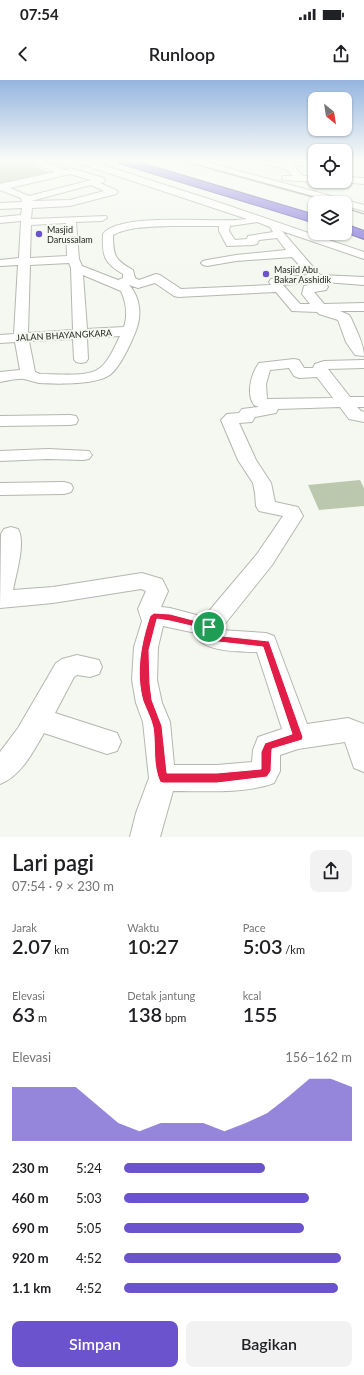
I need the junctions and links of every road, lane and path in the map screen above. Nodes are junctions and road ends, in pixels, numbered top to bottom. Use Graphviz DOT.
graph roads {
  1 [pos="25,196"];
  2 [pos="47,196"];
  3 [pos="98,196"];
  4 [pos="180,196"];
  5 [pos="240,196"];
  6 [pos="269,196"];
  7 [pos="329,196"];
  8 [pos="27,202"];
  9 [pos="78,202"];
  10 [pos="0,206"];
  11 [pos="308,208"];
  12 [pos="364,208"];
  13 [pos="308,217"];
  14 [pos="102,218"];
  15 [pos="257,219"];
  16 [pos="0,220"];
  17 [pos="26,220"];
  18 [pos="76,220"];
  19 [pos="352,221"];
  20 [pos="225,223"];
  21 [pos="364,225"];
  22 [pos="352,231"];
  23 [pos="281,234"];
  24 [pos="364,235"];
  25 [pos="308,237"];
  26 [pos="317,240"];
  27 [pos="243,244"];
  28 [pos="296,253"];
  29 [pos="364,256"];
  30 [pos="256,257"];
  31 [pos="25,261"];
  32 [pos="0,263"];
  33 [pos="75,263"];
  34 [pos="207,263"];
  35 [pos="317,278"];
  36 [pos="364,281"];
  37 [pos="124,282"];
  38 [pos="278,288"];
  39 [pos="364,307"];
  40 [pos="321,308"];
  41 [pos="128,331"];
  42 [pos="80,334"];
  43 [pos="21,337"];
  44 [pos="0,338"];
  45 [pos="364,352"];
  46 [pos="81,359"];
  47 [pos="364,364"];
  48 [pos="321,372"];
  49 [pos="28,374"];
  50 [pos="0,377"];
  51 [pos="345,402"];
  52 [pos="364,402"];
  53 [pos="270,404"];
  54 [pos="364,417"];
  55 [pos="70,420"];
  56 [pos="0,421"];
  57 [pos="83,455"];
  58 [pos="0,456"];
  59 [pos="0,488"];
  60 [pos="64,488"];
  61 [pos="11,534"];
  62 [pos="0,594"];
  63 [pos="154,616"];
  64 [pos="209,627"];
  65 [pos="90,667"];
  66 [pos="37,719"];
  67 [pos="298,737"];
  68 [pos="107,742"];
  69 [pos="362,744"];
  70 [pos="0,771"];
  71 [pos="163,778"];
  72 [pos="145,837"];
  1 -- 8 [label="street"];
  2 -- 8 [label="street"];
  3 -- 9 [label="street"];
  4 -- 15 [label="street"];
  5 -- 13 [label="highway"];
  6 -- 11 [label="highway"];
  7 -- 12 [label="street"];
  8 -- 9 [label="street"];
  8 -- 10 [label="street"];
  8 -- 17 [label="street"];
  9 -- 18 [label="street"];
  14 -- 18 [label="street"];
  15 -- 20 [label="street"];
  15 -- 23 [label="street"];
  16 -- 17 [label="street"];
  17 -- 18 [label="street"];
  17 -- 31 [label="street"];
  18 -- 33 [label="street"];
  19 -- 21 [label="highway"];
  20 -- 27 [label="street"];
  20 -- 37 [label="street"];
  22 -- 24 [label="highway"];
  23 -- 25 [label="street"];
  23 -- 25 [label="street"];
  23 -- 27 [label="street"];
  23 -- 28 [label="street"];
  26 -- 29 [label="street"];
  27 -- 30 [label="street"];
  28 -- 30 [label="street"];
  28 -- 35 [label="street"];
  30 -- 34 [label="street"];
  31 -- 32 [label="street"];
  31 -- 33 [label="street"];
  31 -- 43 [label="street"];
  33 -- 37 [label="street"];
  33 -- 42 [label="street"];
  35 -- 36 [label="street"];
  35 -- 38 [label="street"];
  35 -- 40 [label="street"];
  37 -- 38 [label="street"];
  37 -- 41 [label="street"];
  38 -- 40 [label="street"];
  39 -- 40 [label="street"];
  40 -- 45 [label="street"];
  41 -- 42 [label="street, JALAN BHAYANGKARA"];
  41 -- 49 [label="street"];
  42 -- 43 [label="street, JALAN BHAYANGKARA"];
  42 -- 46 [label="street"];
  43 -- 44 [label="street, JALAN BHAYANGKARA"];
  43 -- 49 [label="street"];
  47 -- 48 [label="street"];
  48 -- 51 [label="street"];
  48 -- 53 [label="street"];
  49 -- 50 [label="street"];
  51 -- 52 [label="street"];
  51 -- 53 [label="street"];
  51 -- 54 [label="street"];
  53 -- 64 [label="street"];
  55 -- 56 [label="street"];
  57 -- 58 [label="street"];
  59 -- 60 [label="street"];
  61 -- 62 [label="street"];
  62 -- 63 [label="street"];
  63 -- 64 [label="street"];
  63 -- 71 [label="street"];
  64 -- 67 [label="street"];
  65 -- 66 [label="street"];
  66 -- 68 [label="street"];
  66 -- 70 [label="street"];
  67 -- 69 [label="street"];
  67 -- 71 [label="street"];
  71 -- 72 [label="street"];
}
